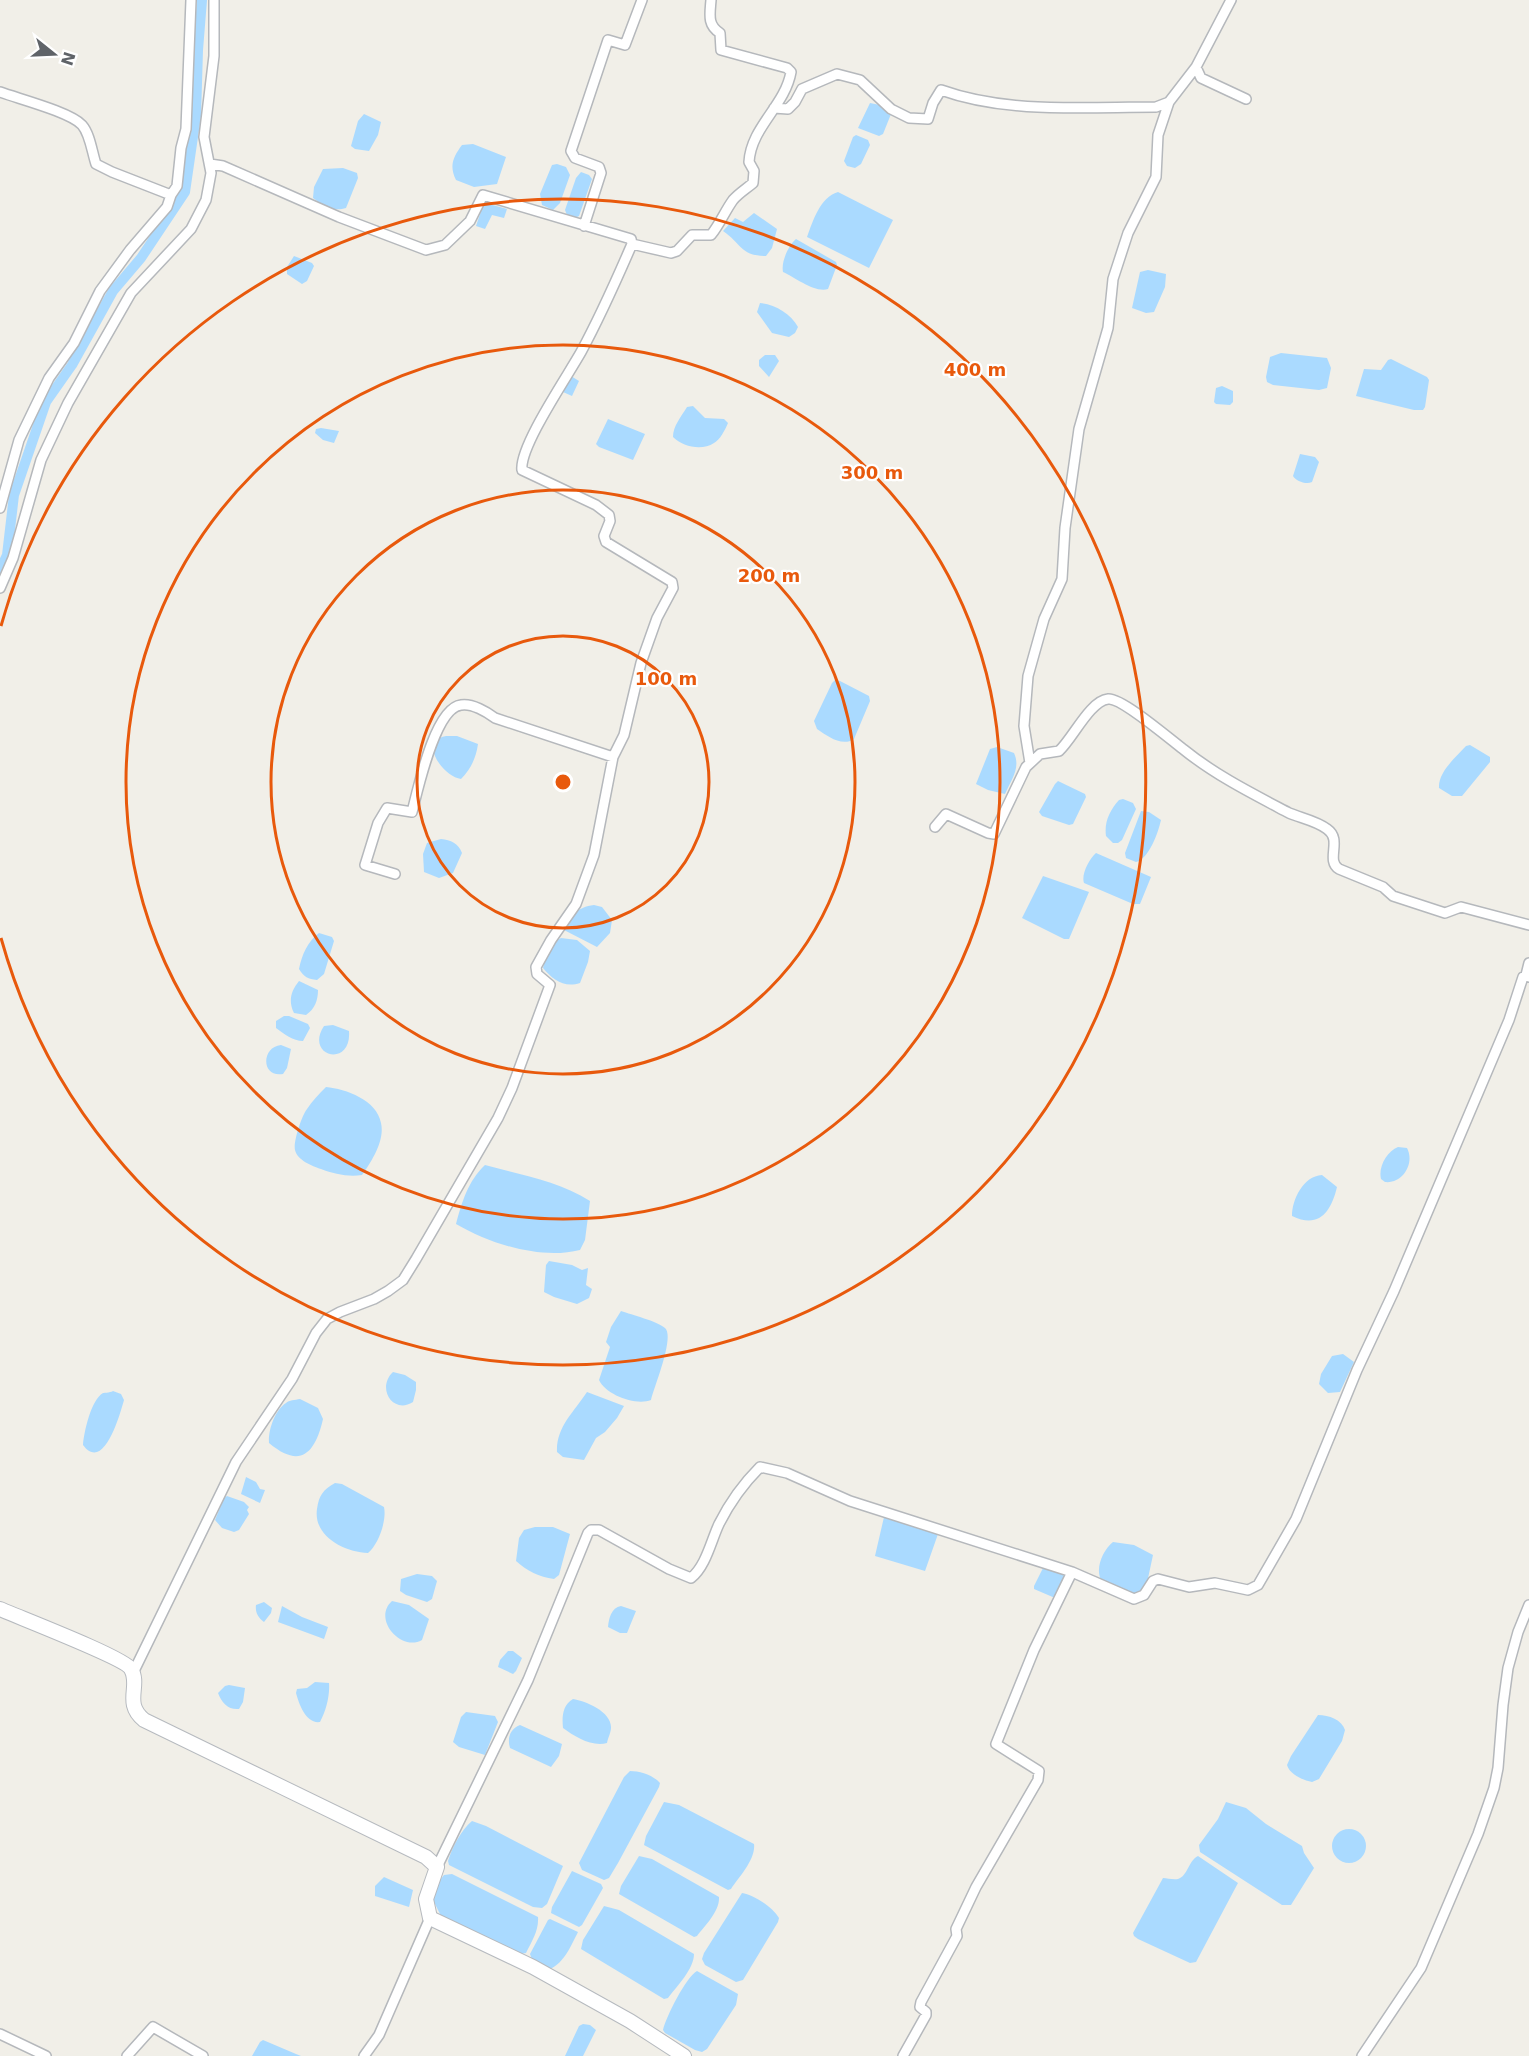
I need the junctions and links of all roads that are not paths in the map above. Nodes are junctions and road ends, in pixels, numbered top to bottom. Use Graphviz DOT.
graph roads {
  1 [pos="191,0"];
  2 [pos="214,0"];
  3 [pos="642,0"];
  4 [pos="711,0"];
  5 [pos="1231,0"];
  6 [pos="1197,67"];
  7 [pos="0,92"];
  8 [pos="1246,99"];
  9 [pos="1169,102"];
  10 [pos="774,108"];
  11 [pos="210,164"];
  12 [pos="171,195"];
  13 [pos="584,226"];
  14 [pos="632,244"];
  15 [pos="0,508"];
  16 [pos="0,588"];
  17 [pos="613,757"];
  18 [pos="1030,763"];
  19 [pos="934,827"];
  20 [pos="395,874"];
  21 [pos="1529,925"];
  22 [pos="1529,963"];
  23 [pos="1528,976"];
  24 [pos="1072,1572"];
  25 [pos="1529,1605"];
  26 [pos="0,1609"];
  27 [pos="132,1673"];
  28 [pos="437,1867"];
  29 [pos="430,1918"];
  30 [pos="0,2034"];
  31 [pos="46,2056"];
  32 [pos="127,2056"];
  33 [pos="203,2056"];
  34 [pos="364,2056"];
  35 [pos="684,2056"];
  36 [pos="903,2056"];
  37 [pos="1362,2056"];
  1 -- 12 [label="street"];
  2 -- 11 [label="street"];
  3 -- 13 [label="street"];
  4 -- 10 [label="street"];
  5 -- 6 [label="street"];
  6 -- 8 [label="street"];
  6 -- 9 [label="street"];
  7 -- 12 [label="street"];
  9 -- 10 [label="street"];
  9 -- 18 [label="street"];
  10 -- 14 [label="street"];
  11 -- 13 [label="street"];
  11 -- 16 [label="street"];
  12 -- 15 [label="street"];
  13 -- 14 [label="street"];
  14 -- 17 [label="street"];
  17 -- 20 [label="street"];
  17 -- 27 [label="street"];
  18 -- 19 [label="street"];
  18 -- 21 [label="street"];
  22 -- 23 [label="street"];
  23 -- 24 [label="street"];
  24 -- 28 [label="street"];
  24 -- 36 [label="street"];
  25 -- 37 [label="street"];
  26 -- 27 [label="main road"];
  27 -- 28 [label="main road"];
  28 -- 29 [label="main road"];
  29 -- 34 [label="street"];
  29 -- 35 [label="main road"];
  30 -- 31 [label="street"];
  32 -- 33 [label="street"];
}
